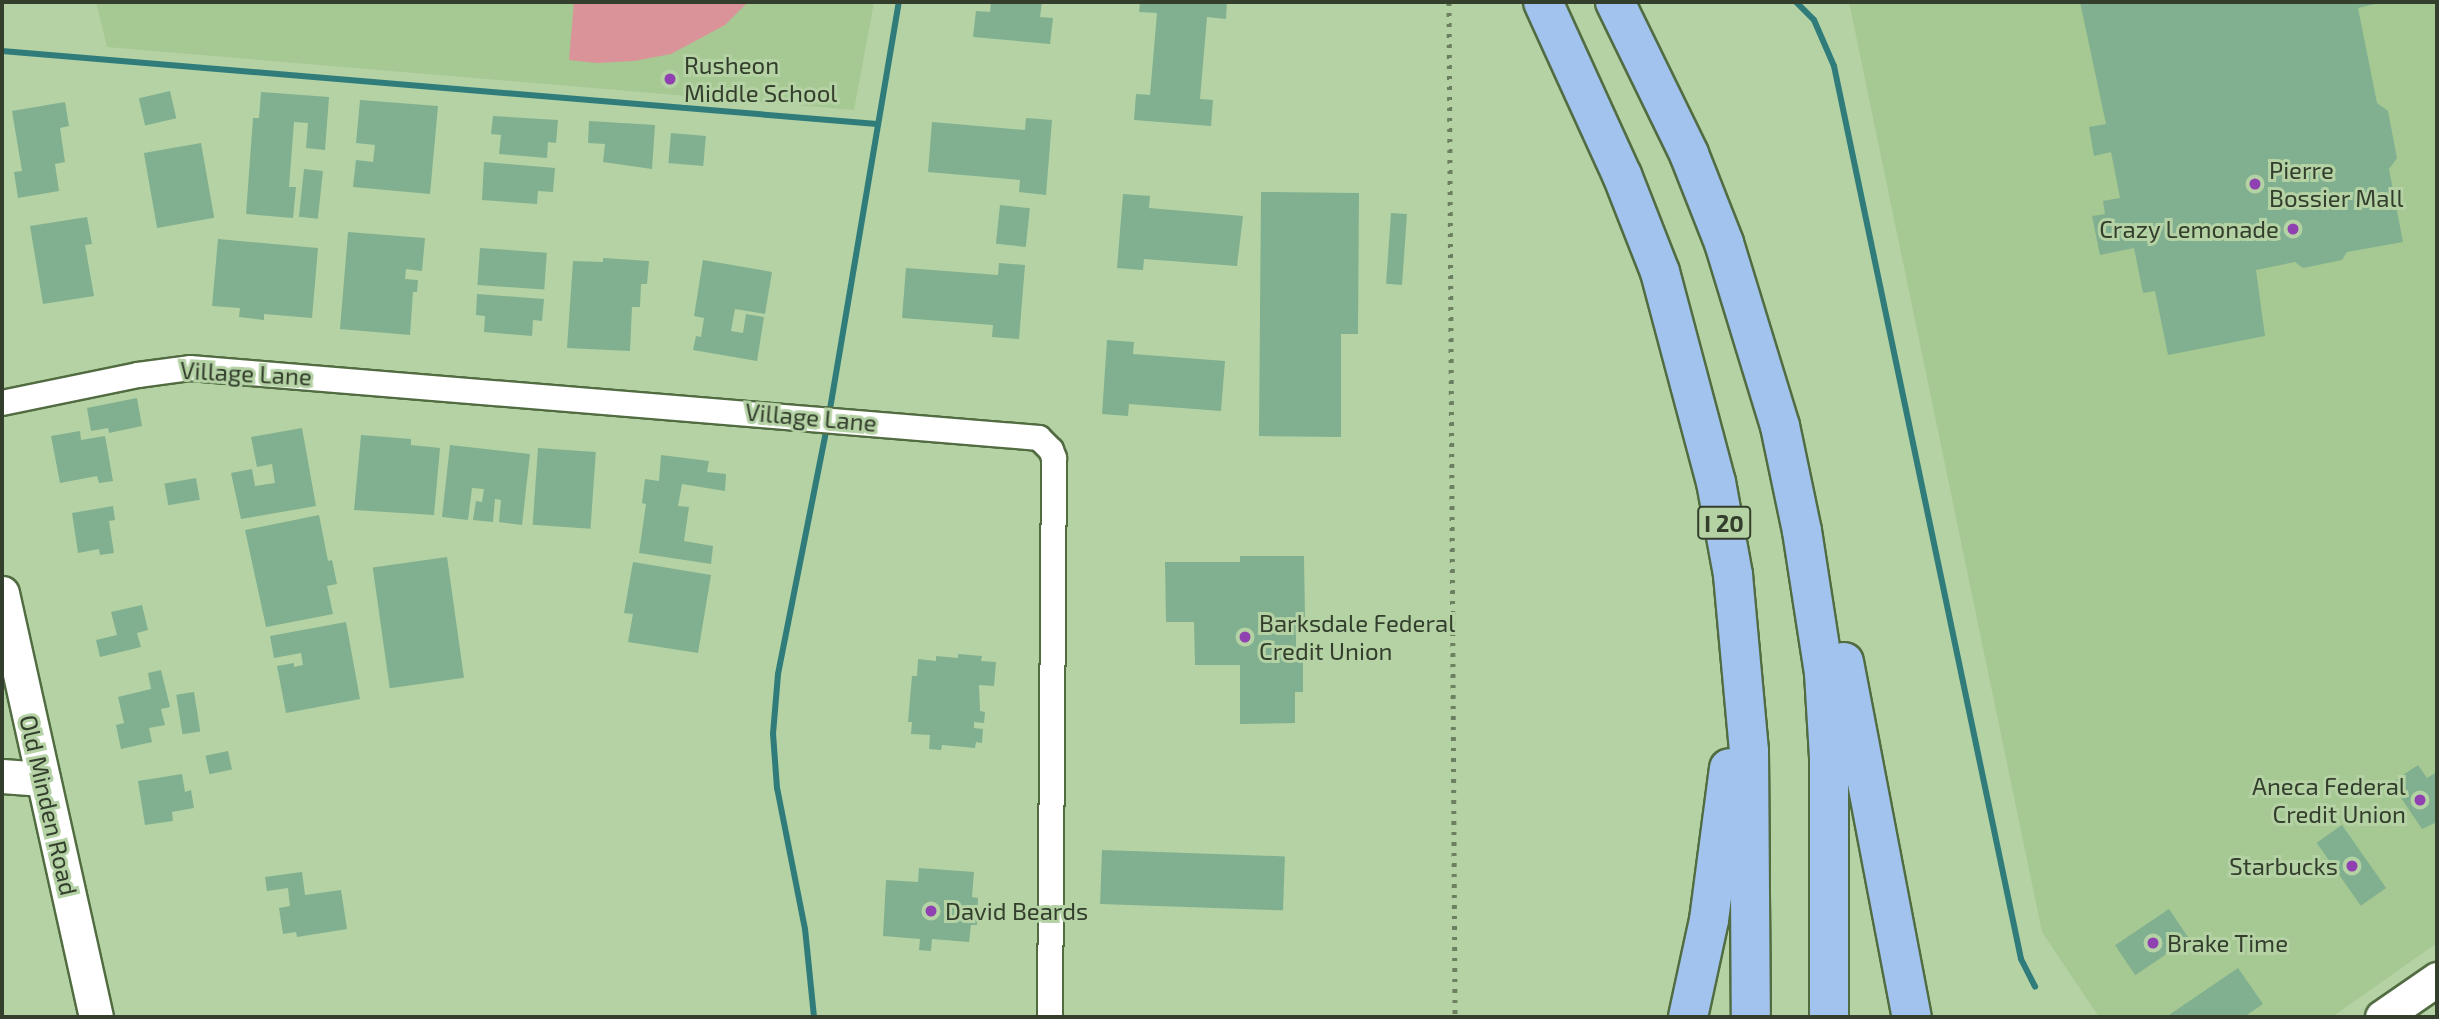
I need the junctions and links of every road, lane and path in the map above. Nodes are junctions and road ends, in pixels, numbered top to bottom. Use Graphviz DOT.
graph roads {
  1 [pos="1543,2"];
  2 [pos="1615,2"];
  3 [pos="2,404"];
  4 [pos="1780,426"];
  5 [pos="2,593"];
  6 [pos="1740,648"];
  7 [pos="2,776"];
  8 [pos="43,779"];
  9 [pos="2437,979"];
  10 [pos="96,1017"];
  11 [pos="1050,1017"];
  12 [pos="1688,1017"];
  13 [pos="1751,1017"];
  14 [pos="1829,1017"];
  15 [pos="1912,1017"];
  16 [pos="2382,1017"];
  1 -- 6 [label="highway, I 20"];
  2 -- 4 [label="highway"];
  3 -- 11 [label="street, Village Lane"];
  4 -- 14 [label="highway"];
  4 -- 15 [label="highway"];
  5 -- 8 [label="main road, Old Minden Road"];
  6 -- 12 [label="highway"];
  6 -- 13 [label="highway, I 20"];
  7 -- 8 [label="main road"];
  8 -- 10 [label="main road, Old Minden Road"];
  9 -- 16 [label="main road"];
}
